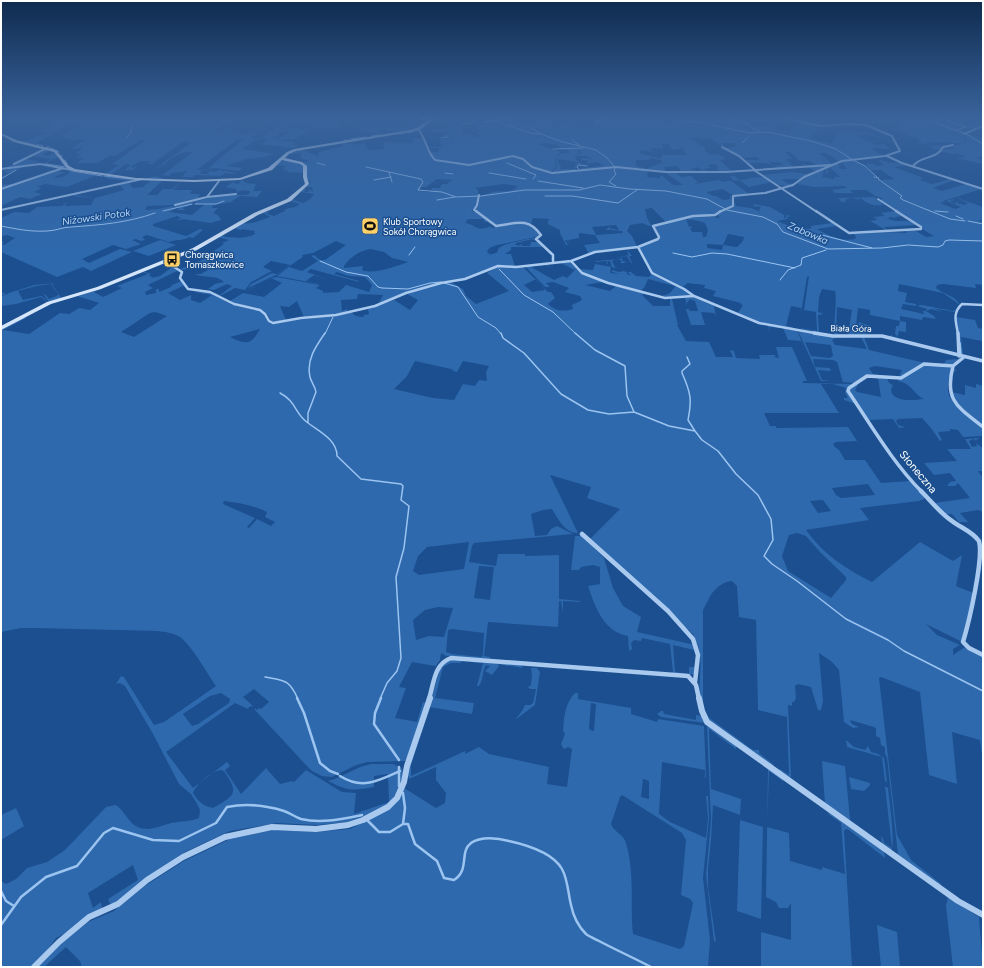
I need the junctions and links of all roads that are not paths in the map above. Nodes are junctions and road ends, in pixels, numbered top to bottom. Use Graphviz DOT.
graph roads {
  1 [pos="64,163"];
  2 [pos="278,163"];
  3 [pos="301,163"];
  4 [pos="452,163"];
  5 [pos="480,163"];
  6 [pos="527,163"];
  7 [pos="747,163"];
  8 [pos="837,163"];
  9 [pos="905,163"];
  10 [pos="915,163"];
  11 [pos="832,165"];
  12 [pos="913,166"];
  13 [pos="67,168"];
  14 [pos="1,169"];
  15 [pos="754,170"];
  16 [pos="142,179"];
  17 [pos="219,180"];
  18 [pos="782,188"];
  19 [pos="1,189"];
  20 [pos="983,189"];
  21 [pos="236,194"];
  22 [pos="479,196"];
  23 [pos="207,197"];
  24 [pos="878,199"];
  25 [pos="175,205"];
  26 [pos="1,210"];
  27 [pos="847,232"];
  28 [pos="855,237"];
  29 [pos="638,247"];
  30 [pos="168,260"];
  31 [pos="571,260"];
  32 [pos="553,262"];
  33 [pos="694,296"];
  34 [pos="983,305"];
  35 [pos="1,328"];
  36 [pos="959,356"];
  37 [pos="964,357"];
  38 [pos="983,361"];
  39 [pos="954,366"];
  40 [pos="983,427"];
  41 [pos="582,534"];
  42 [pos="983,655"];
  43 [pos="695,682"];
  44 [pos="983,915"];
  45 [pos="34,967"];
  1 -- 13 [label="street"];
  2 -- 17 [label="street"];
  3 -- 30 [label="street"];
  4 -- 5 [label="street"];
  6 -- 15 [label="street"];
  7 -- 15 [label="street"];
  8 -- 11 [label="street"];
  9 -- 12 [label="street"];
  10 -- 12 [label="street"];
  11 -- 15 [label="street"];
  11 -- 18 [label="street"];
  12 -- 20 [label="street"];
  13 -- 14 [label="street"];
  13 -- 16 [label="street"];
  13 -- 19 [label="street"];
  15 -- 18 [label="street"];
  16 -- 17 [label="street"];
  16 -- 26 [label="street"];
  17 -- 23 [label="street"];
  18 -- 27 [label="street"];
  18 -- 29 [label="street"];
  21 -- 23 [label="street"];
  22 -- 32 [label="street"];
  23 -- 25 [label="street"];
  24 -- 27 [label="street"];
  27 -- 28 [label="street"];
  29 -- 31 [label="street"];
  29 -- 33 [label="street, Biała Góra"];
  30 -- 32 [label="street"];
  30 -- 35 [label="street"];
  31 -- 32 [label="street"];
  31 -- 33 [label="street"];
  33 -- 36 [label="street, Biała Góra"];
  34 -- 36 [label="street"];
  36 -- 37 [label="street, Biała Góra"];
  37 -- 38 [label="street, Biała Góra"];
  37 -- 39 [label="street"];
  39 -- 40 [label="street"];
  39 -- 42 [label="street, Słoneczna"];
  41 -- 43 [label="street"];
  43 -- 44 [label="street"];
  43 -- 45 [label="street"];
}
